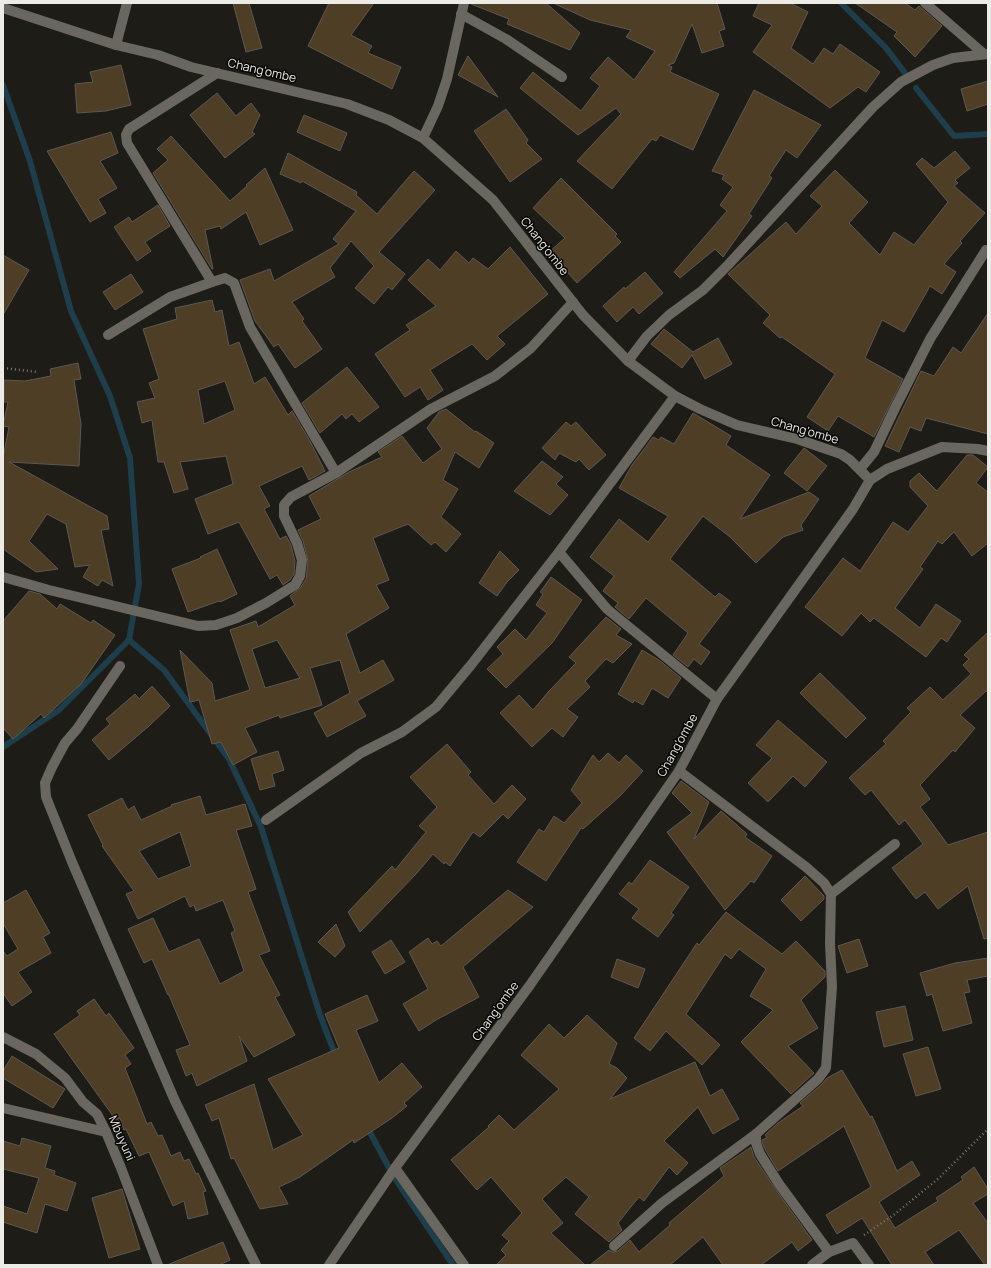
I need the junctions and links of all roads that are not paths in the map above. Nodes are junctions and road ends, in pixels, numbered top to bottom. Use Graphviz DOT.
graph roads {
  1 [pos="127,3"];
  2 [pos="464,3"];
  3 [pos="925,3"];
  4 [pos="3,8"];
  5 [pos="461,14"];
  6 [pos="116,45"];
  7 [pos="986,54"];
  8 [pos="216,73"];
  9 [pos="562,77"];
  10 [pos="423,138"];
  11 [pos="986,250"];
  12 [pos="212,282"];
  13 [pos="573,302"];
  14 [pos="108,335"];
  15 [pos="628,361"];
  16 [pos="675,396"];
  17 [pos="988,451"];
  18 [pos="860,469"];
  19 [pos="336,472"];
  20 [pos="870,480"];
  21 [pos="558,552"];
  22 [pos="3,577"];
  23 [pos="120,666"];
  24 [pos="717,699"];
  25 [pos="679,771"];
  26 [pos="266,820"];
  27 [pos="895,844"];
  28 [pos="831,894"];
  29 [pos="3,1037"];
  30 [pos="3,1108"];
  31 [pos="106,1132"];
  32 [pos="756,1134"];
  33 [pos="396,1168"];
  34 [pos="614,1246"];
  35 [pos="830,1252"];
  36 [pos="158,1265"];
  37 [pos="256,1265"];
  38 [pos="329,1265"];
  39 [pos="464,1265"];
  40 [pos="812,1265"];
  41 [pos="869,1265"];
  1 -- 6 [label="street"];
  2 -- 5 [label="street"];
  3 -- 7 [label="street"];
  4 -- 6 [label="street, Chang'ombe"];
  5 -- 9 [label="street"];
  5 -- 10 [label="street"];
  6 -- 8 [label="street, Chang'ombe"];
  7 -- 15 [label="street"];
  8 -- 10 [label="street, Chang'ombe"];
  8 -- 12 [label="street"];
  10 -- 13 [label="street, Chang'ombe"];
  11 -- 18 [label="street"];
  12 -- 14 [label="street"];
  12 -- 19 [label="street"];
  13 -- 15 [label="street, Chang'ombe"];
  13 -- 19 [label="street"];
  15 -- 16 [label="street, Chang'ombe"];
  16 -- 18 [label="street, Chang'ombe"];
  16 -- 21 [label="street"];
  17 -- 20 [label="street"];
  18 -- 20 [label="street, Chang'ombe"];
  19 -- 22 [label="street"];
  20 -- 24 [label="street, Chang'ombe"];
  21 -- 24 [label="street"];
  21 -- 26 [label="street"];
  23 -- 37 [label="street"];
  24 -- 25 [label="street, Chang'ombe"];
  25 -- 28 [label="street"];
  25 -- 33 [label="street, Chang'ombe"];
  27 -- 28 [label="street"];
  28 -- 32 [label="street"];
  29 -- 31 [label="street, Mbuyuni"];
  30 -- 31 [label="street"];
  31 -- 36 [label="street, Mbuyuni"];
  32 -- 34 [label="street"];
  32 -- 35 [label="street"];
  33 -- 38 [label="street, Chang'ombe"];
  33 -- 39 [label="street"];
  35 -- 40 [label="street"];
  35 -- 41 [label="street"];
}
